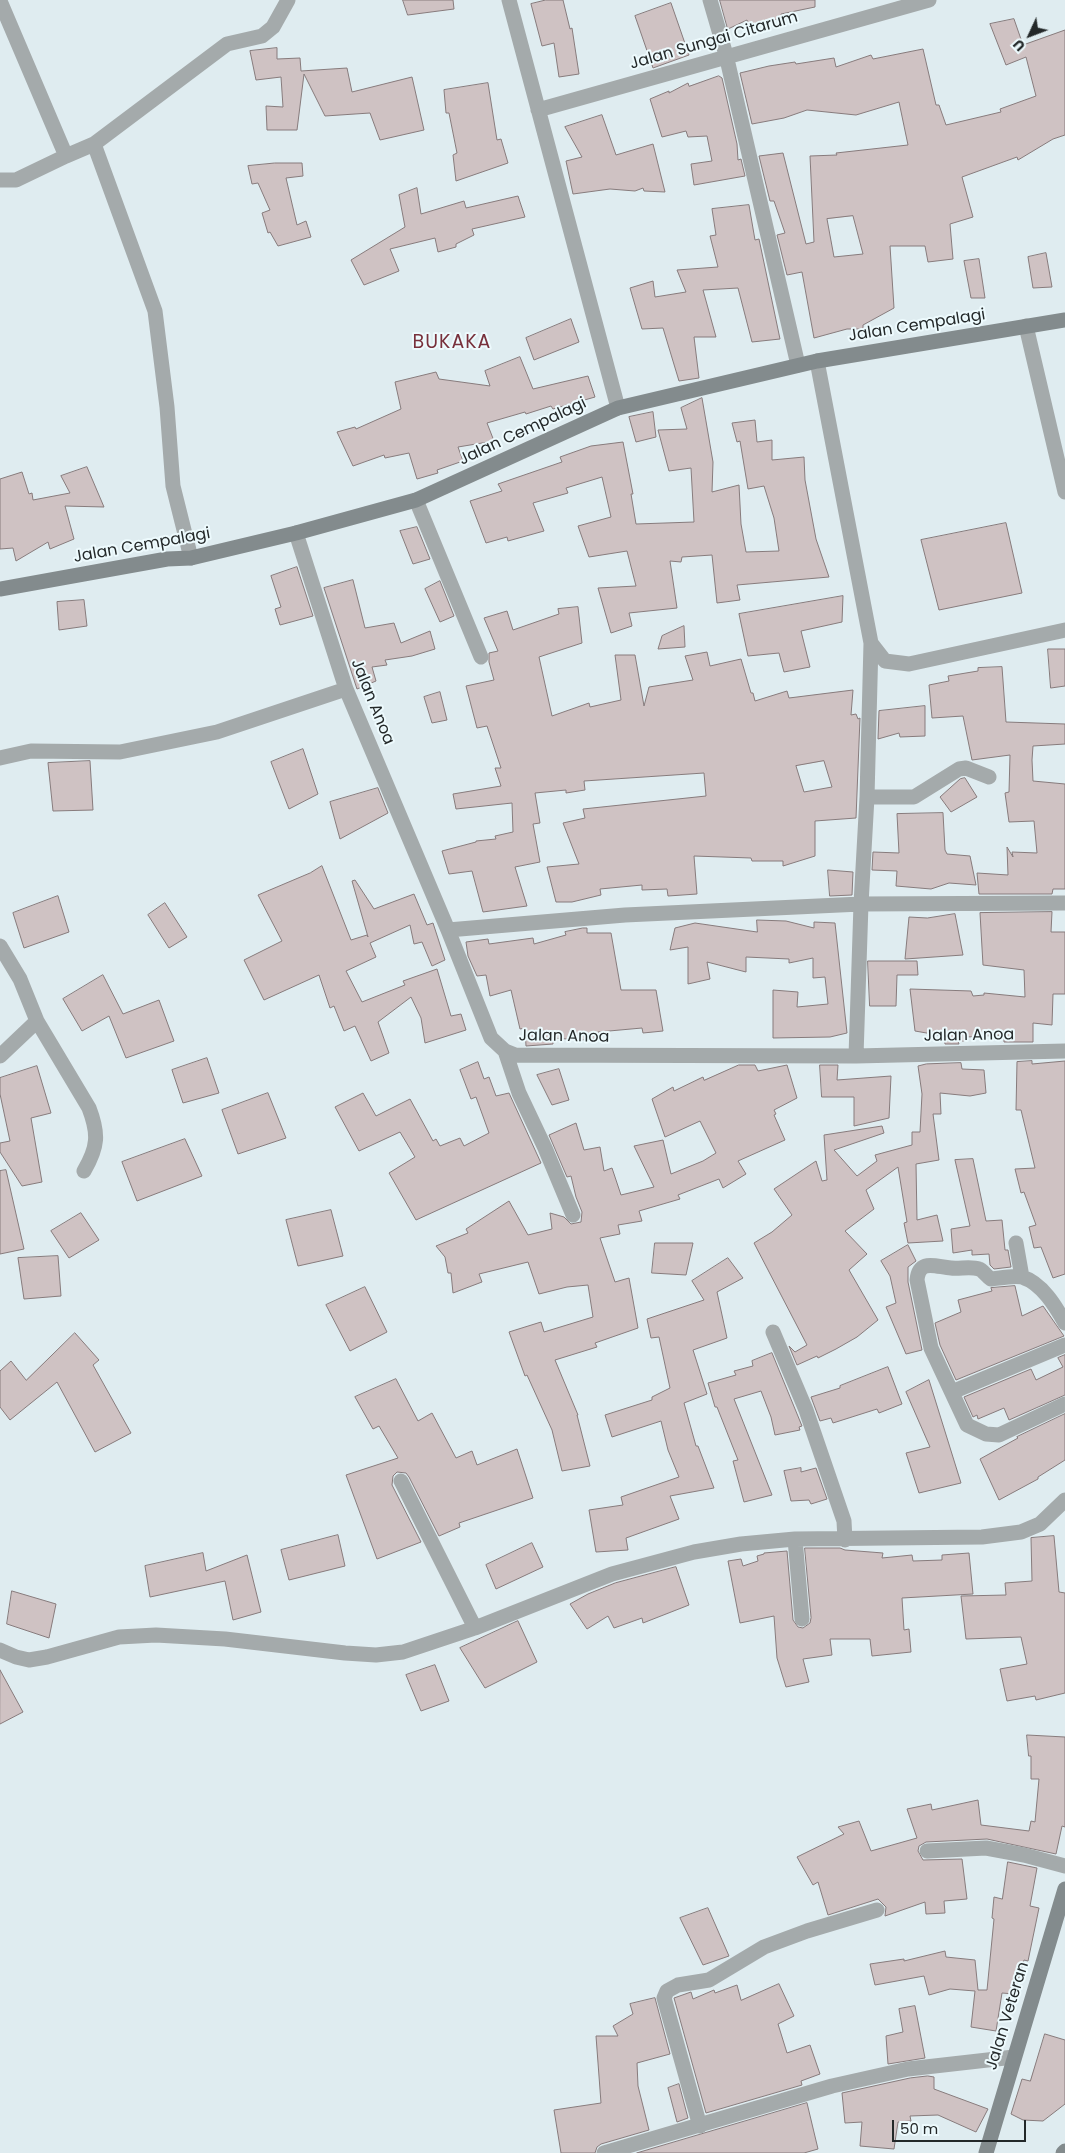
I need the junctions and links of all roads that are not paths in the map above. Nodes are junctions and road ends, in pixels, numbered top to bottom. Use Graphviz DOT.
graph roads {
  1 [pos="288,0"];
  2 [pos="509,0"];
  3 [pos="710,0"];
  4 [pos="929,0"];
  5 [pos="0,1"];
  6 [pos="726,55"];
  7 [pos="538,110"];
  8 [pos="94,144"];
  9 [pos="66,156"];
  10 [pos="0,180"];
  11 [pos="1065,320"];
  12 [pos="1026,326"];
  13 [pos="817,361"];
  14 [pos="798,365"];
  15 [pos="618,408"];
  16 [pos="1065,492"];
  17 [pos="416,500"];
  18 [pos="296,533"];
  19 [pos="191,558"];
  20 [pos="0,589"];
  21 [pos="1065,630"];
  22 [pos="871,642"];
  23 [pos="481,657"];
  24 [pos="346,689"];
  25 [pos="0,758"];
  26 [pos="989,776"];
  27 [pos="867,797"];
  28 [pos="1065,903"];
  29 [pos="861,904"];
  30 [pos="448,930"];
  31 [pos="0,946"];
  32 [pos="37,1022"];
  33 [pos="505,1051"];
  34 [pos="1065,1051"];
  35 [pos="0,1056"];
  36 [pos="856,1056"];
  37 [pos="84,1171"];
  38 [pos="573,1215"];
  39 [pos="1016,1243"];
  40 [pos="1022,1277"];
  41 [pos="1065,1323"];
  42 [pos="773,1332"];
  43 [pos="1065,1345"];
  44 [pos="952,1392"];
  45 [pos="1065,1404"];
  46 [pos="401,1481"];
  47 [pos="1065,1500"];
  48 [pos="845,1531"];
  49 [pos="795,1539"];
  50 [pos="802,1619"];
  51 [pos="475,1628"];
  52 [pos="0,1650"];
  53 [pos="927,1850"];
  54 [pos="1065,1866"];
  55 [pos="1065,1889"];
  56 [pos="877,1910"];
  57 [pos="1014,2057"];
  58 [pos="700,2126"];
  59 [pos="604,2153"];
  60 [pos="986,2153"];
  1 -- 8 [label="street"];
  2 -- 7 [label="street"];
  3 -- 6 [label="street"];
  4 -- 6 [label="street, Jalan Sungai Citarum"];
  5 -- 9 [label="street"];
  6 -- 7 [label="street, Jalan Sungai Citarum"];
  6 -- 14 [label="street"];
  7 -- 15 [label="street"];
  8 -- 9 [label="street"];
  8 -- 19 [label="street"];
  9 -- 10 [label="street"];
  11 -- 12 [label="street, Jalan Cempalagi"];
  12 -- 13 [label="street, Jalan Cempalagi"];
  12 -- 16 [label="street"];
  13 -- 14 [label="street, Jalan Cempalagi"];
  13 -- 22 [label="street"];
  14 -- 15 [label="street, Jalan Cempalagi"];
  15 -- 17 [label="street, Jalan Cempalagi"];
  17 -- 18 [label="street, Jalan Cempalagi"];
  17 -- 23 [label="street"];
  18 -- 19 [label="street, Jalan Cempalagi"];
  18 -- 24 [label="street, Jalan Anoa"];
  19 -- 20 [label="street, Jalan Cempalagi"];
  21 -- 22 [label="street"];
  22 -- 27 [label="street"];
  24 -- 25 [label="street"];
  24 -- 30 [label="street, Jalan Anoa"];
  26 -- 27 [label="street"];
  27 -- 29 [label="street"];
  28 -- 29 [label="street"];
  29 -- 30 [label="street"];
  29 -- 36 [label="street"];
  30 -- 33 [label="street, Jalan Anoa"];
  31 -- 32 [label="street"];
  32 -- 35 [label="street"];
  32 -- 37 [label="street"];
  33 -- 36 [label="street, Jalan Anoa"];
  33 -- 38 [label="street"];
  34 -- 36 [label="street, Jalan Anoa"];
  39 -- 40 [label="street"];
  40 -- 41 [label="street"];
  40 -- 44 [label="street"];
  42 -- 48 [label="street"];
  43 -- 44 [label="street"];
  44 -- 45 [label="street"];
  46 -- 51 [label="street"];
  47 -- 48 [label="street"];
  48 -- 49 [label="street"];
  49 -- 50 [label="street"];
  49 -- 51 [label="street"];
  51 -- 52 [label="street"];
  53 -- 54 [label="street"];
  55 -- 57 [label="street, Jalan Veteran"];
  56 -- 58 [label="street"];
  57 -- 58 [label="street"];
  57 -- 60 [label="street, Jalan Veteran"];
  58 -- 59 [label="street"];
}
